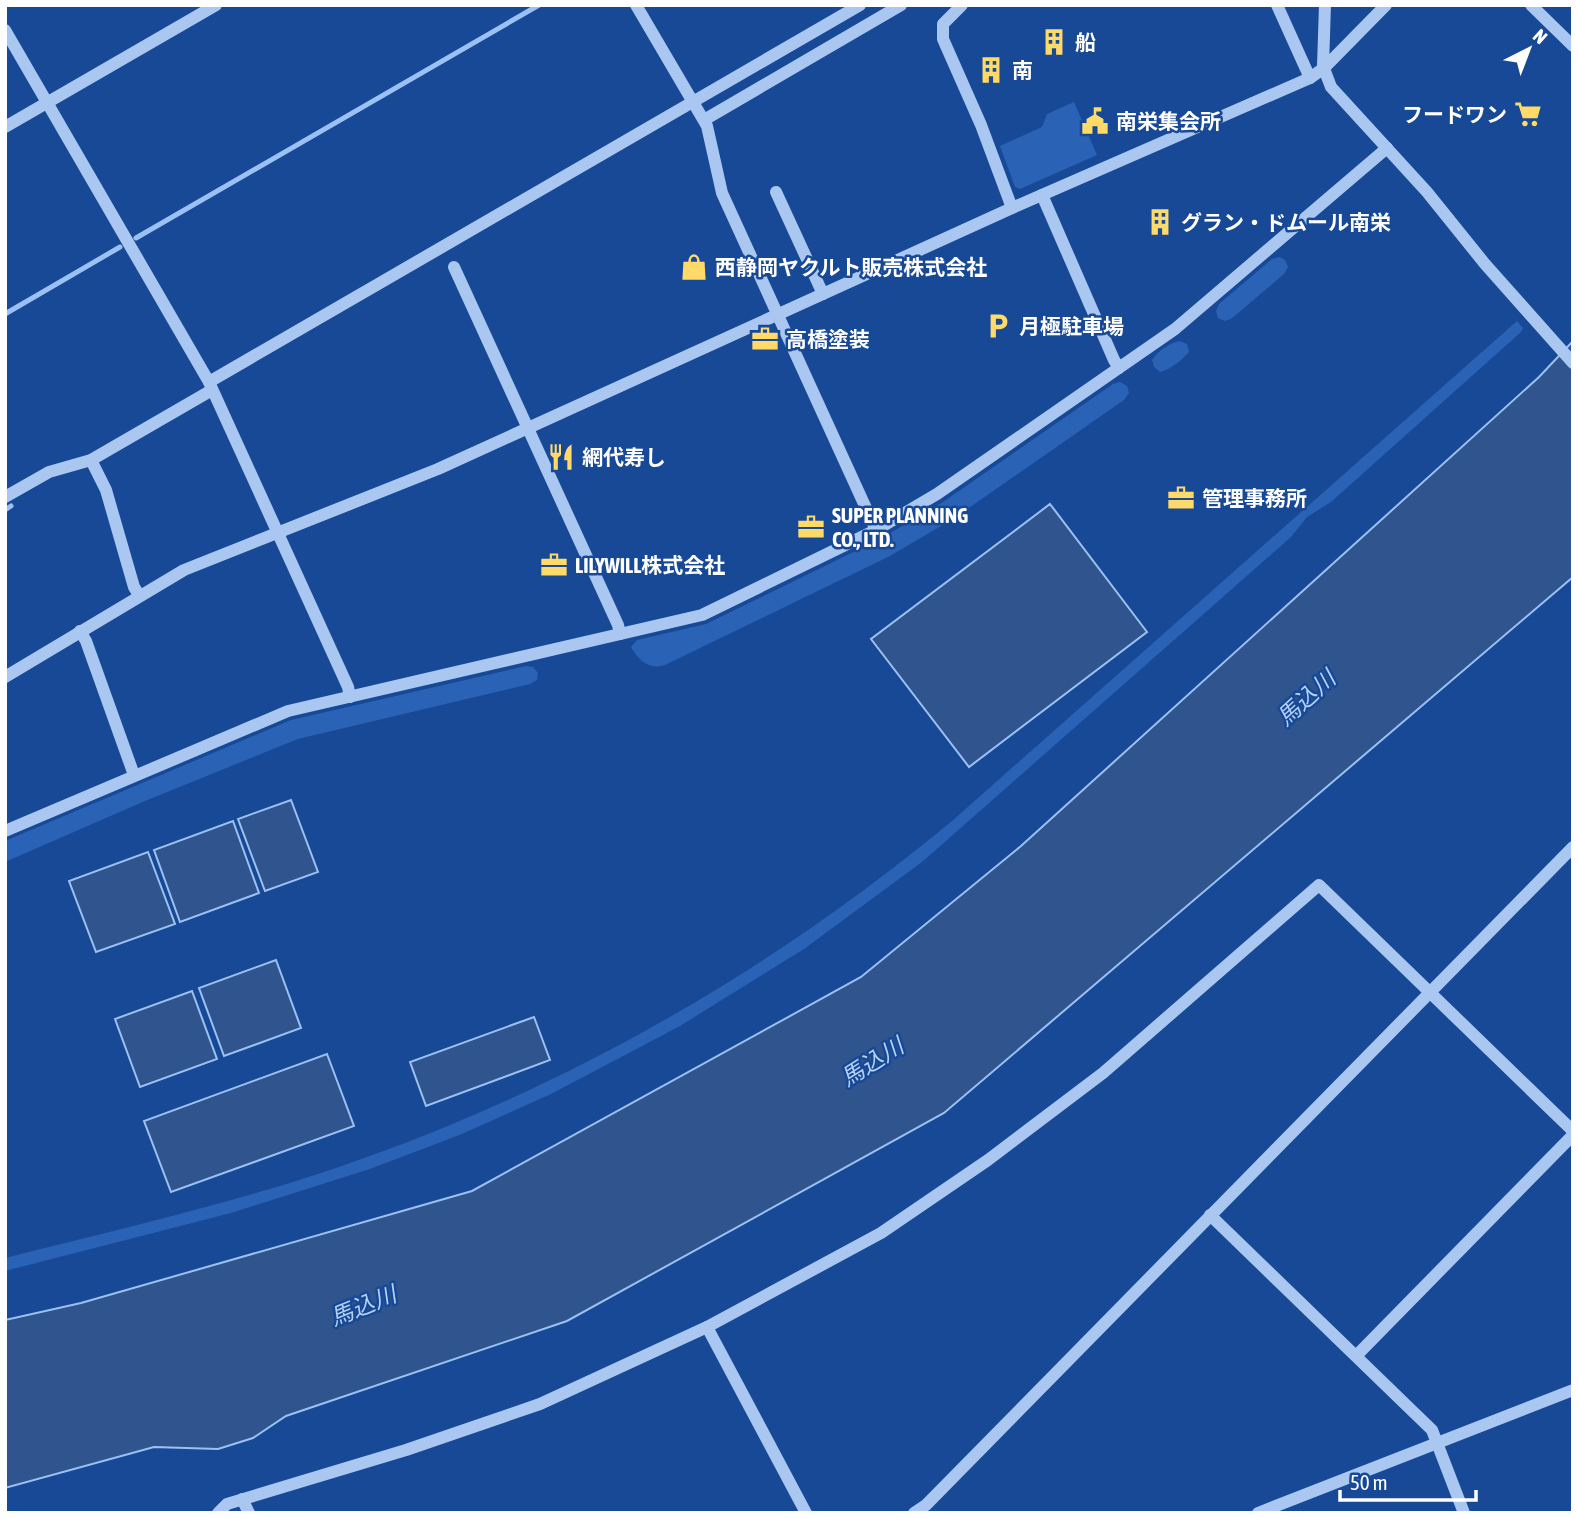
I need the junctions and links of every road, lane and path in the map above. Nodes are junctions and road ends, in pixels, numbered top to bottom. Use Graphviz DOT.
graph roads {
  1 [pos="216,5"];
  2 [pos="636,5"];
  3 [pos="860,5"];
  4 [pos="901,5"];
  5 [pos="962,5"];
  6 [pos="1277,5"];
  7 [pos="1325,5"];
  8 [pos="1386,5"];
  9 [pos="1531,5"];
  10 [pos="5,30"];
  11 [pos="1573,46"];
  12 [pos="1324,68"];
  13 [pos="1310,78"];
  14 [pos="693,102"];
  15 [pos="47,103"];
  16 [pos="704,120"];
  17 [pos="5,127"];
  18 [pos="1387,148"];
  19 [pos="776,191"];
  20 [pos="1042,195"];
  21 [pos="1012,208"];
  22 [pos="453,267"];
  23 [pos="823,294"];
  24 [pos="777,314"];
  25 [pos="1573,363"];
  26 [pos="1119,368"];
  27 [pos="211,386"];
  28 [pos="527,428"];
  29 [pos="91,460"];
  30 [pos="5,497"];
  31 [pos="876,530"];
  32 [pos="277,532"];
  33 [pos="139,595"];
  34 [pos="80,631"];
  35 [pos="620,634"];
  36 [pos="5,677"];
  37 [pos="350,697"];
  38 [pos="134,775"];
  39 [pos="5,831"];
  40 [pos="1573,847"];
  41 [pos="1429,992"];
  42 [pos="1573,1133"];
  43 [pos="1210,1215"];
  44 [pos="707,1327"];
  45 [pos="1356,1356"];
  46 [pos="1573,1390"];
  47 [pos="1437,1444"];
  48 [pos="242,1499"];
  49 [pos="218,1513"];
  50 [pos="249,1513"];
  51 [pos="806,1513"];
  52 [pos="914,1513"];
  53 [pos="1258,1513"];
  54 [pos="1464,1513"];
  1 -- 15 [label="street"];
  2 -- 14 [label="street"];
  3 -- 14 [label="street"];
  4 -- 16 [label="street"];
  5 -- 21 [label="street"];
  6 -- 13 [label="street"];
  7 -- 12 [label="street"];
  8 -- 12 [label="street"];
  9 -- 11 [label="street"];
  10 -- 15 [label="street"];
  12 -- 13 [label="street"];
  12 -- 18 [label="street"];
  13 -- 20 [label="street"];
  14 -- 16 [label="street"];
  14 -- 27 [label="street"];
  15 -- 17 [label="street"];
  15 -- 27 [label="street"];
  16 -- 24 [label="street"];
  18 -- 25 [label="street"];
  18 -- 26 [label="street"];
  19 -- 23 [label="street"];
  20 -- 21 [label="street"];
  20 -- 26 [label="street"];
  21 -- 23 [label="street"];
  22 -- 28 [label="street"];
  23 -- 24 [label="street"];
  24 -- 28 [label="street"];
  24 -- 31 [label="street"];
  26 -- 31 [label="street"];
  27 -- 29 [label="street"];
  27 -- 32 [label="street"];
  28 -- 32 [label="street"];
  28 -- 35 [label="street"];
  29 -- 30 [label="street"];
  29 -- 33 [label="street"];
  31 -- 35 [label="street"];
  32 -- 33 [label="street"];
  32 -- 37 [label="street"];
  33 -- 34 [label="street"];
  34 -- 36 [label="street"];
  34 -- 38 [label="street"];
  35 -- 37 [label="street"];
  37 -- 38 [label="street"];
  38 -- 39 [label="street"];
  40 -- 41 [label="street"];
  41 -- 42 [label="street"];
  41 -- 43 [label="street"];
  41 -- 44 [label="street"];
  42 -- 45 [label="street"];
  43 -- 45 [label="street"];
  43 -- 52 [label="street"];
  44 -- 48 [label="street"];
  44 -- 51 [label="street"];
  45 -- 47 [label="street"];
  46 -- 47 [label="street"];
  47 -- 53 [label="street"];
  47 -- 54 [label="street"];
  48 -- 49 [label="street"];
  48 -- 50 [label="street"];
}
